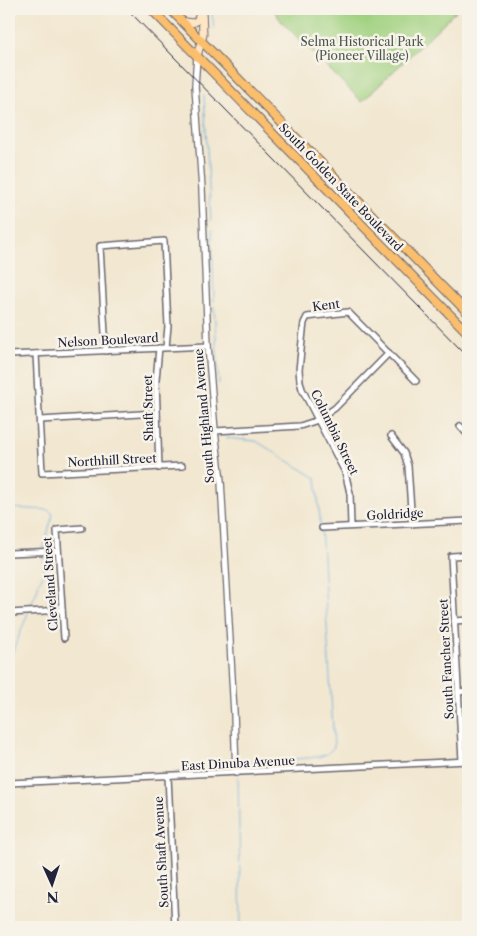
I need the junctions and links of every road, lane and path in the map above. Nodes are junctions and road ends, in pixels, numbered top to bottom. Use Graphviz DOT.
graph roads {
  1 [pos="151,9"];
  2 [pos="170,9"];
  3 [pos="201,9"];
  4 [pos="182,21"];
  5 [pos="201,41"];
  6 [pos="197,56"];
  7 [pos="468,313"];
  8 [pos="307,318"];
  9 [pos="468,333"];
  10 [pos="208,346"];
  11 [pos="166,347"];
  12 [pos="159,348"];
  13 [pos="106,351"];
  14 [pos="389,353"];
  15 [pos="36,354"];
  16 [pos="9,356"];
  17 [pos="416,381"];
  18 [pos="157,413"];
  19 [pos="40,420"];
  20 [pos="318,420"];
  21 [pos="460,426"];
  22 [pos="215,430"];
  23 [pos="468,435"];
  24 [pos="391,436"];
  25 [pos="182,466"];
  26 [pos="159,468"];
  27 [pos="468,521"];
  28 [pos="412,524"];
  29 [pos="351,526"];
  30 [pos="82,528"];
  31 [pos="322,528"];
  32 [pos="58,551"];
  33 [pos="9,553"];
  34 [pos="468,555"];
  35 [pos="62,610"];
  36 [pos="9,613"];
  37 [pos="468,620"];
  38 [pos="454,621"];
  39 [pos="64,638"];
  40 [pos="468,691"];
  41 [pos="458,692"];
  42 [pos="462,761"];
  43 [pos="468,761"];
  44 [pos="236,773"];
  45 [pos="168,776"];
  46 [pos="9,783"];
  47 [pos="175,927"];
  1 -- 6 [label="main road, South Golden State Boulevard"];
  2 -- 4 [label="main road, South Golden State Boulevard"];
  3 -- 4 [label="main road"];
  3 -- 5 [label="main road"];
  4 -- 5 [label="main road, South Golden State Boulevard"];
  5 -- 6 [label="main road"];
  5 -- 7 [label="main road, South Golden State Boulevard"];
  6 -- 9 [label="main road, South Golden State Boulevard"];
  6 -- 10 [label="street, South Highland Avenue"];
  8 -- 14 [label="street, Kent"];
  8 -- 20 [label="street, Columbia Street"];
  10 -- 11 [label="street, Nelson Boulevard"];
  10 -- 22 [label="street, South Highland Avenue"];
  11 -- 12 [label="street, Nelson Boulevard"];
  11 -- 13 [label="street"];
  12 -- 13 [label="street, Nelson Boulevard"];
  12 -- 18 [label="street, Shaft Street"];
  13 -- 15 [label="street, Nelson Boulevard"];
  14 -- 17 [label="street"];
  14 -- 20 [label="street"];
  15 -- 16 [label="street, Nelson Boulevard"];
  15 -- 19 [label="street"];
  18 -- 19 [label="street"];
  18 -- 26 [label="street, Shaft Street"];
  19 -- 26 [label="street, Northhill Street"];
  20 -- 22 [label="street"];
  20 -- 29 [label="street, Columbia Street"];
  21 -- 23 [label="street"];
  22 -- 44 [label="street, South Highland Avenue"];
  24 -- 28 [label="street"];
  25 -- 26 [label="street, Northhill Street"];
  27 -- 28 [label="street, Goldridge"];
  28 -- 29 [label="street, Goldridge"];
  29 -- 31 [label="street, Goldridge"];
  30 -- 32 [label="street, Cleveland Street"];
  32 -- 33 [label="street"];
  32 -- 35 [label="street, Cleveland Street"];
  34 -- 38 [label="street, South Fancher Street"];
  35 -- 36 [label="street"];
  35 -- 39 [label="street, Cleveland Street"];
  37 -- 38 [label="street"];
  38 -- 41 [label="street, South Fancher Street"];
  40 -- 41 [label="street"];
  41 -- 42 [label="street, South Fancher Street"];
  42 -- 43 [label="street, East Dinuba Avenue"];
  42 -- 44 [label="street, East Dinuba Avenue"];
  44 -- 45 [label="street, East Dinuba Avenue"];
  45 -- 46 [label="street, East Dinuba Avenue"];
  45 -- 47 [label="street, South Shaft Avenue"];
}
